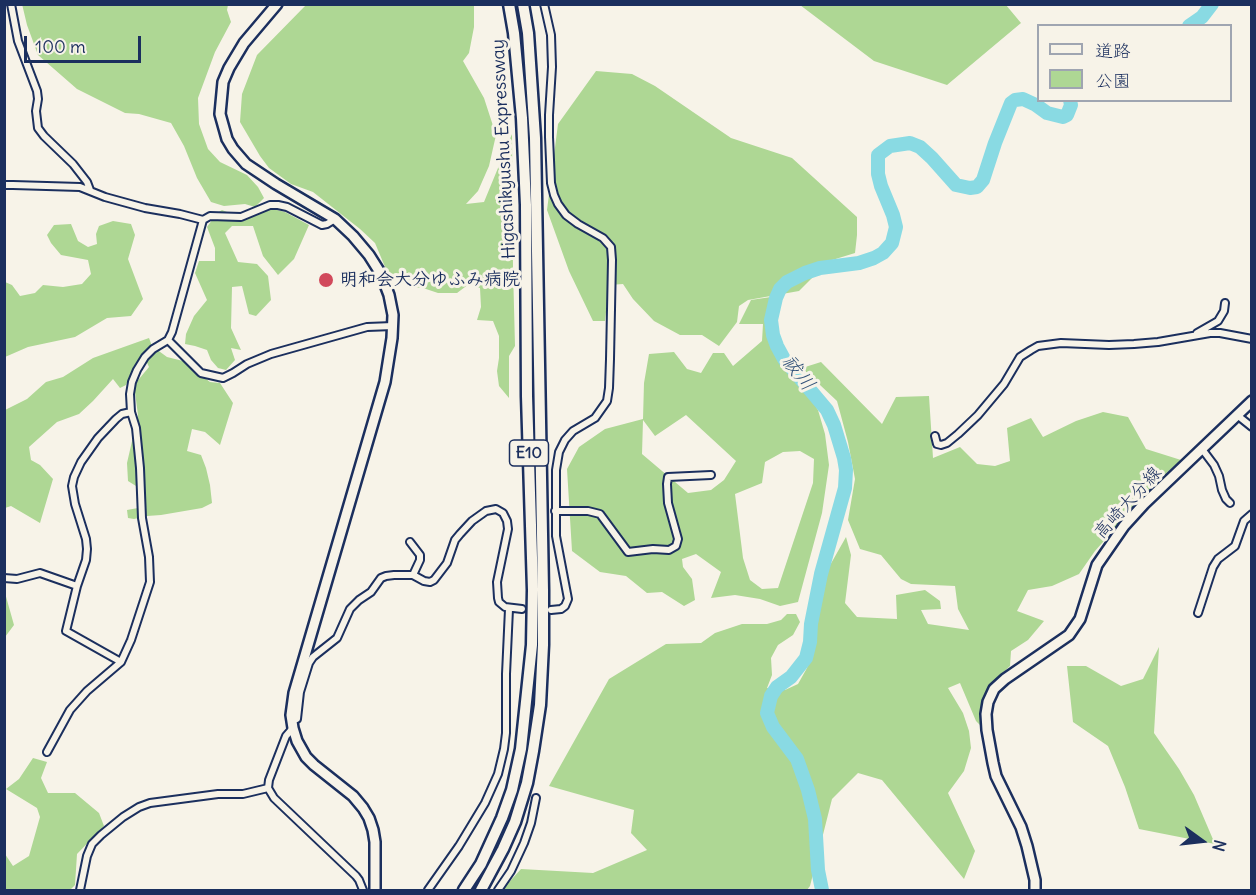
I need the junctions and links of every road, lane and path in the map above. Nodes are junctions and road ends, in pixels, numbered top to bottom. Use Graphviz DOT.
graph roads {
  1 [pos="11,4"];
  2 [pos="277,4"];
  3 [pos="509,4"];
  4 [pos="523,4"];
  5 [pos="544,4"];
  6 [pos="4,185"];
  7 [pos="90,190"];
  8 [pos="335,219"];
  9 [pos="203,220"];
  10 [pos="1225,303"];
  11 [pos="393,326"];
  12 [pos="1192,336"];
  13 [pos="1251,339"];
  14 [pos="168,340"];
  15 [pos="1251,401"];
  16 [pos="131,412"];
  17 [pos="1237,415"];
  18 [pos="1251,428"];
  19 [pos="935,436"];
  20 [pos="1202,449"];
  21 [pos="711,475"];
  22 [pos="1230,503"];
  23 [pos="555,511"];
  24 [pos="1251,514"];
  25 [pos="411,542"];
  26 [pos="413,575"];
  27 [pos="4,578"];
  28 [pos="77,586"];
  29 [pos="509,609"];
  30 [pos="522,609"];
  31 [pos="551,610"];
  32 [pos="1198,613"];
  33 [pos="121,662"];
  34 [pos="292,724"];
  35 [pos="47,752"];
  36 [pos="268,788"];
  37 [pos="536,798"];
  38 [pos="80,891"];
  39 [pos="363,891"];
  40 [pos="375,891"];
  41 [pos="428,891"];
  42 [pos="464,891"];
  43 [pos="481,891"];
  44 [pos="498,891"];
  45 [pos="1035,891"];
  1 -- 7 [label="street"];
  2 -- 8 [label="street"];
  3 -- 42 [label="highway, Higashikyushu Expressway / E10"];
  4 -- 43 [label="highway, Higashikyushu Expressway / E10"];
  5 -- 23 [label="street"];
  6 -- 7 [label="street"];
  7 -- 9 [label="street"];
  8 -- 9 [label="street"];
  8 -- 11 [label="street"];
  9 -- 14 [label="street"];
  10 -- 12 [label="street"];
  11 -- 14 [label="street"];
  11 -- 34 [label="street"];
  12 -- 13 [label="street"];
  12 -- 19 [label="street"];
  14 -- 16 [label="street"];
  15 -- 17 [label="street, 高崎大分線"];
  16 -- 28 [label="street"];
  16 -- 33 [label="street"];
  17 -- 18 [label="street"];
  17 -- 20 [label="street, 高崎大分線"];
  20 -- 22 [label="street"];
  20 -- 45 [label="street, 高崎大分線"];
  21 -- 23 [label="street"];
  23 -- 31 [label="street"];
  24 -- 32 [label="street"];
  25 -- 26 [label="street"];
  26 -- 29 [label="street"];
  26 -- 34 [label="street"];
  27 -- 28 [label="street"];
  28 -- 33 [label="street"];
  29 -- 30 [label="street"];
  29 -- 41 [label="street"];
  33 -- 35 [label="street"];
  34 -- 36 [label="street"];
  34 -- 40 [label="street"];
  36 -- 38 [label="street"];
  36 -- 39 [label="street"];
  37 -- 44 [label="street"];
}
